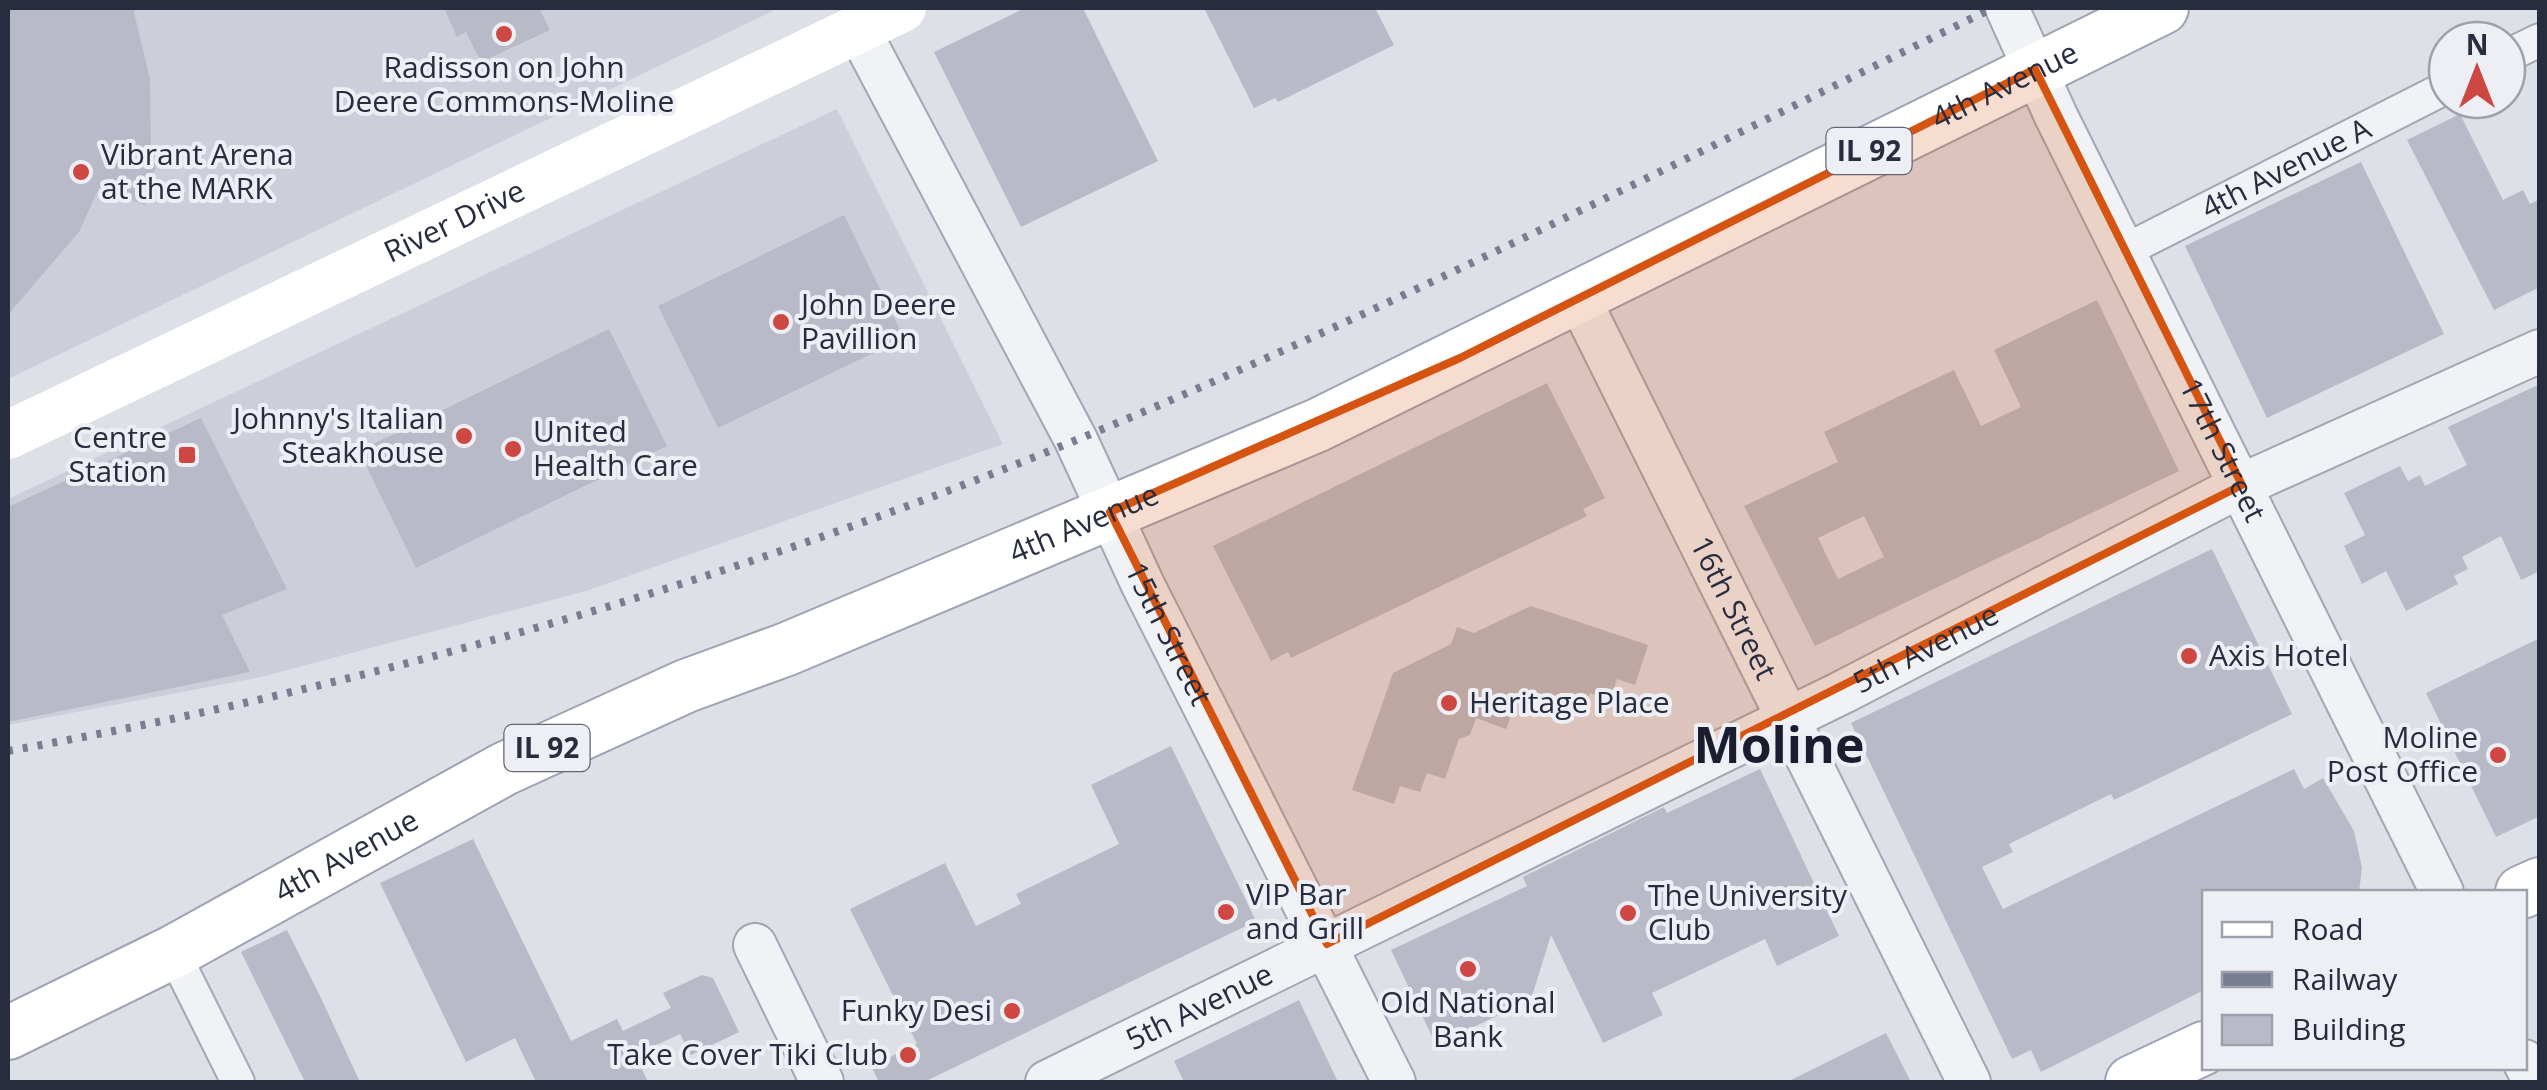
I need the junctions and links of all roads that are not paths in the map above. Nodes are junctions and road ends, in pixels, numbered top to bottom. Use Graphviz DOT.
graph roads {
  1 [pos="902,8"];
  2 [pos="2007,8"];
  3 [pos="2162,8"];
  4 [pos="847,15"];
  5 [pos="2035,69"];
  6 [pos="2427,97"];
  7 [pos="2124,250"];
  8 [pos="1576,295"];
  9 [pos="2540,350"];
  10 [pos="8,435"];
  11 [pos="2242,485"];
  12 [pos="1110,512"];
  13 [pos="1787,718"];
  14 [pos="2441,890"];
  15 [pos="1327,944"];
  16 [pos="754,945"];
  17 [pos="174,952"];
  18 [pos="8,1033"];
  19 [pos="2202,1049"];
  20 [pos="238,1082"];
  21 [pos="822,1082"];
  22 [pos="1047,1082"];
  23 [pos="1394,1082"];
  24 [pos="1968,1082"];
  25 [pos="2132,1082"];
  1 -- 4 [label="main road, River Drive"];
  2 -- 5 [label="street, 17th Street"];
  3 -- 5 [label="main road, 4th Avenue / IL 92"];
  4 -- 10 [label="main road, River Drive"];
  4 -- 12 [label="street, 15th Street"];
  5 -- 7 [label="street, 17th Street"];
  5 -- 8 [label="main road, 4th Avenue / IL 92"];
  6 -- 7 [label="street, 4th Avenue A"];
  7 -- 11 [label="street, 17th Street"];
  8 -- 12 [label="main road, 4th Avenue / IL 92"];
  8 -- 13 [label="street, 16th Street"];
  9 -- 11 [label="street, 5th Avenue"];
  11 -- 13 [label="street, 5th Avenue"];
  11 -- 14 [label="street, 17th Street"];
  12 -- 15 [label="street, 15th Street"];
  12 -- 17 [label="main road, 4th Avenue / IL 92"];
  13 -- 15 [label="street, 5th Avenue"];
  13 -- 24 [label="street, 16th Street"];
  15 -- 22 [label="street, 5th Avenue"];
  15 -- 23 [label="street, 15th Street"];
  16 -- 21 [label="street"];
  17 -- 18 [label="main road, 4th Avenue / IL 92"];
  17 -- 20 [label="street"];
  19 -- 25 [label="main road"];
}
